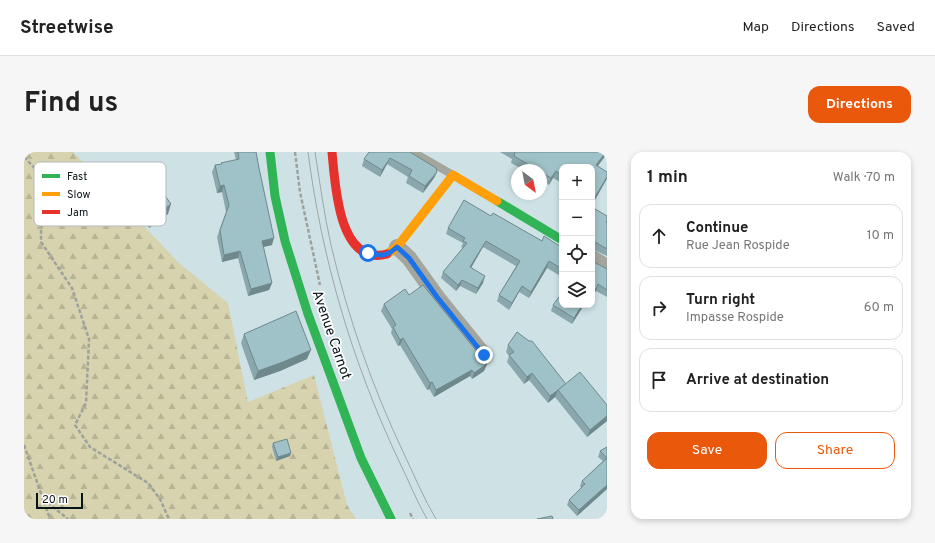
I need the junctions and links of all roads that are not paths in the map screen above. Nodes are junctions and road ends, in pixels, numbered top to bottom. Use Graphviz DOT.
graph roads {
  1 [pos="270,152"];
  2 [pos="332,152"];
  3 [pos="413,152"];
  4 [pos="453,175"];
  5 [pos="559,238"];
  6 [pos="397,247"];
  7 [pos="595,260"];
  8 [pos="607,267"];
  9 [pos="484,355"];
  10 [pos="391,519"];
  1 -- 10 [label="main road, Avenue Carnot"];
  2 -- 6 [label="main road"];
  3 -- 4 [label="lane"];
  4 -- 5 [label="main road"];
  4 -- 6 [label="main road"];
  6 -- 9 [label="street"];
  7 -- 8 [label="street"];
}
